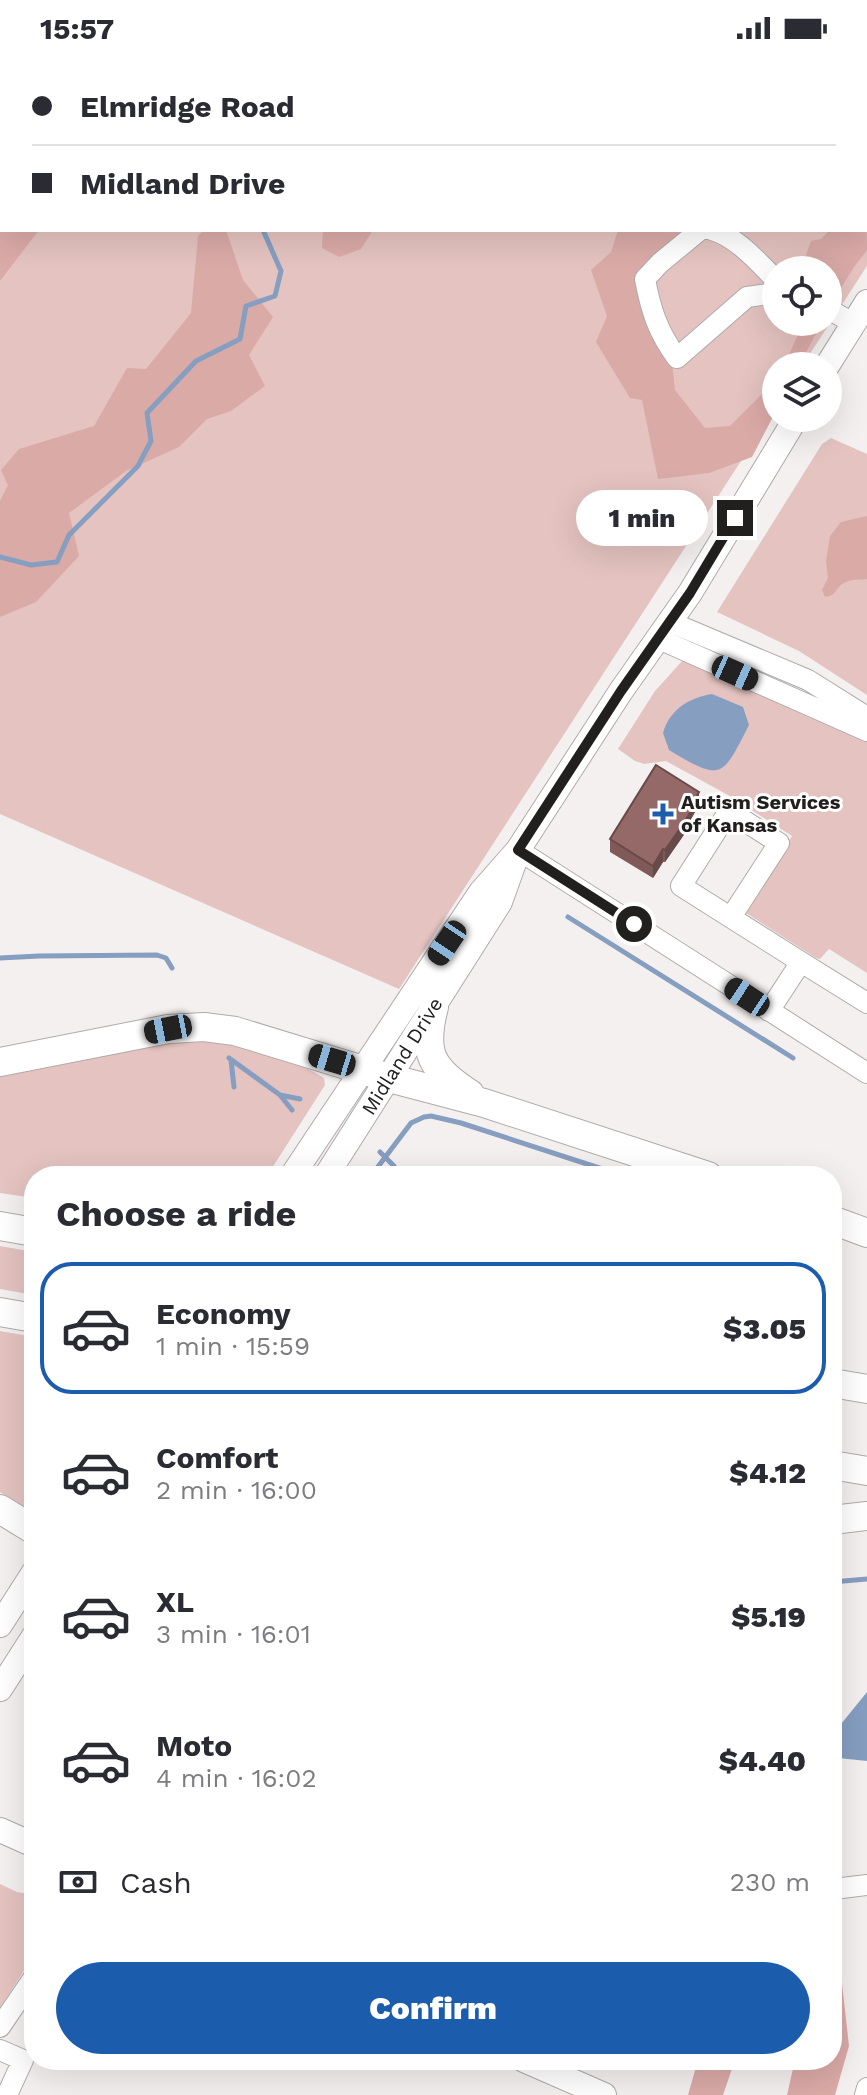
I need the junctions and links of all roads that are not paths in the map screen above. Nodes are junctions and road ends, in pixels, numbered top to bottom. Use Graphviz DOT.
graph roads {
  1 [pos="698,232"];
  2 [pos="719,232"];
  3 [pos="762,266"];
  4 [pos="762,295"];
  5 [pos="842,309"];
  6 [pos="863,310"];
  7 [pos="836,352"];
  8 [pos="788,432"];
  9 [pos="665,630"];
  10 [pos="867,717"];
  11 [pos="867,731"];
  12 [pos="518,850"];
  13 [pos="731,917"];
  14 [pos="801,962"];
  15 [pos="867,1003"];
  16 [pos="434,1007"];
  17 [pos="769,1011"];
  18 [pos="0,1062"];
  19 [pos="361,1069"];
  20 [pos="867,1073"];
  21 [pos="389,1078"];
  22 [pos="484,1103"];
  23 [pos="298,1166"];
  24 [pos="332,1166"];
  25 [pos="677,1166"];
  26 [pos="842,1224"];
  27 [pos="0,1226"];
  28 [pos="24,1230"];
  29 [pos="867,1233"];
  30 [pos="0,1312"];
  31 [pos="24,1316"];
  32 [pos="842,1385"];
  33 [pos="867,1389"];
  34 [pos="842,1467"];
  35 [pos="867,1471"];
  36 [pos="0,1509"];
  37 [pos="867,1516"];
  38 [pos="842,1519"];
  39 [pos="24,1524"];
  40 [pos="24,1588"];
  41 [pos="0,1625"];
  42 [pos="24,1652"];
  43 [pos="0,1689"];
  44 [pos="0,1830"];
  45 [pos="24,1841"];
  46 [pos="867,1885"];
  47 [pos="842,1888"];
  48 [pos="24,1992"];
  49 [pos="0,2027"];
  50 [pos="0,2050"];
  51 [pos="547,2070"];
  52 [pos="867,2088"];
  53 [pos="7,2095"];
  54 [pos="604,2095"];
  55 [pos="865,2095"];
  1 -- 4 [label="street"];
  2 -- 3 [label="street"];
  5 -- 6 [label="street"];
  6 -- 7 [label="main road"];
  8 -- 9 [label="main road, Midland Drive"];
  9 -- 10 [label="street"];
  9 -- 11 [label="street"];
  9 -- 12 [label="main road, Midland Drive"];
  12 -- 16 [label="main road, Midland Drive"];
  12 -- 17 [label="street"];
  12 -- 19 [label="main road, Midland Drive"];
  13 -- 13 [label="street"];
  13 -- 14 [label="street"];
  14 -- 15 [label="street"];
  14 -- 17 [label="street"];
  16 -- 21 [label="main road, Midland Drive"];
  16 -- 22 [label="highway"];
  17 -- 20 [label="street"];
  18 -- 19 [label="highway"];
  19 -- 21 [label="highway"];
  19 -- 23 [label="main road, Midland Drive"];
  21 -- 22 [label="highway"];
  21 -- 24 [label="main road, Midland Drive"];
  22 -- 25 [label="highway"];
  26 -- 29 [label="highway"];
  27 -- 28 [label="highway"];
  30 -- 31 [label="highway"];
  32 -- 33 [label="highway"];
  34 -- 35 [label="highway"];
  36 -- 39 [label="highway"];
  37 -- 38 [label="highway"];
  40 -- 41 [label="main road"];
  42 -- 43 [label="main road"];
  44 -- 45 [label="main road"];
  46 -- 47 [label="street"];
  48 -- 49 [label="street"];
  50 -- 53 [label="street"];
  51 -- 54 [label="main road"];
  52 -- 55 [label="street"];
}
